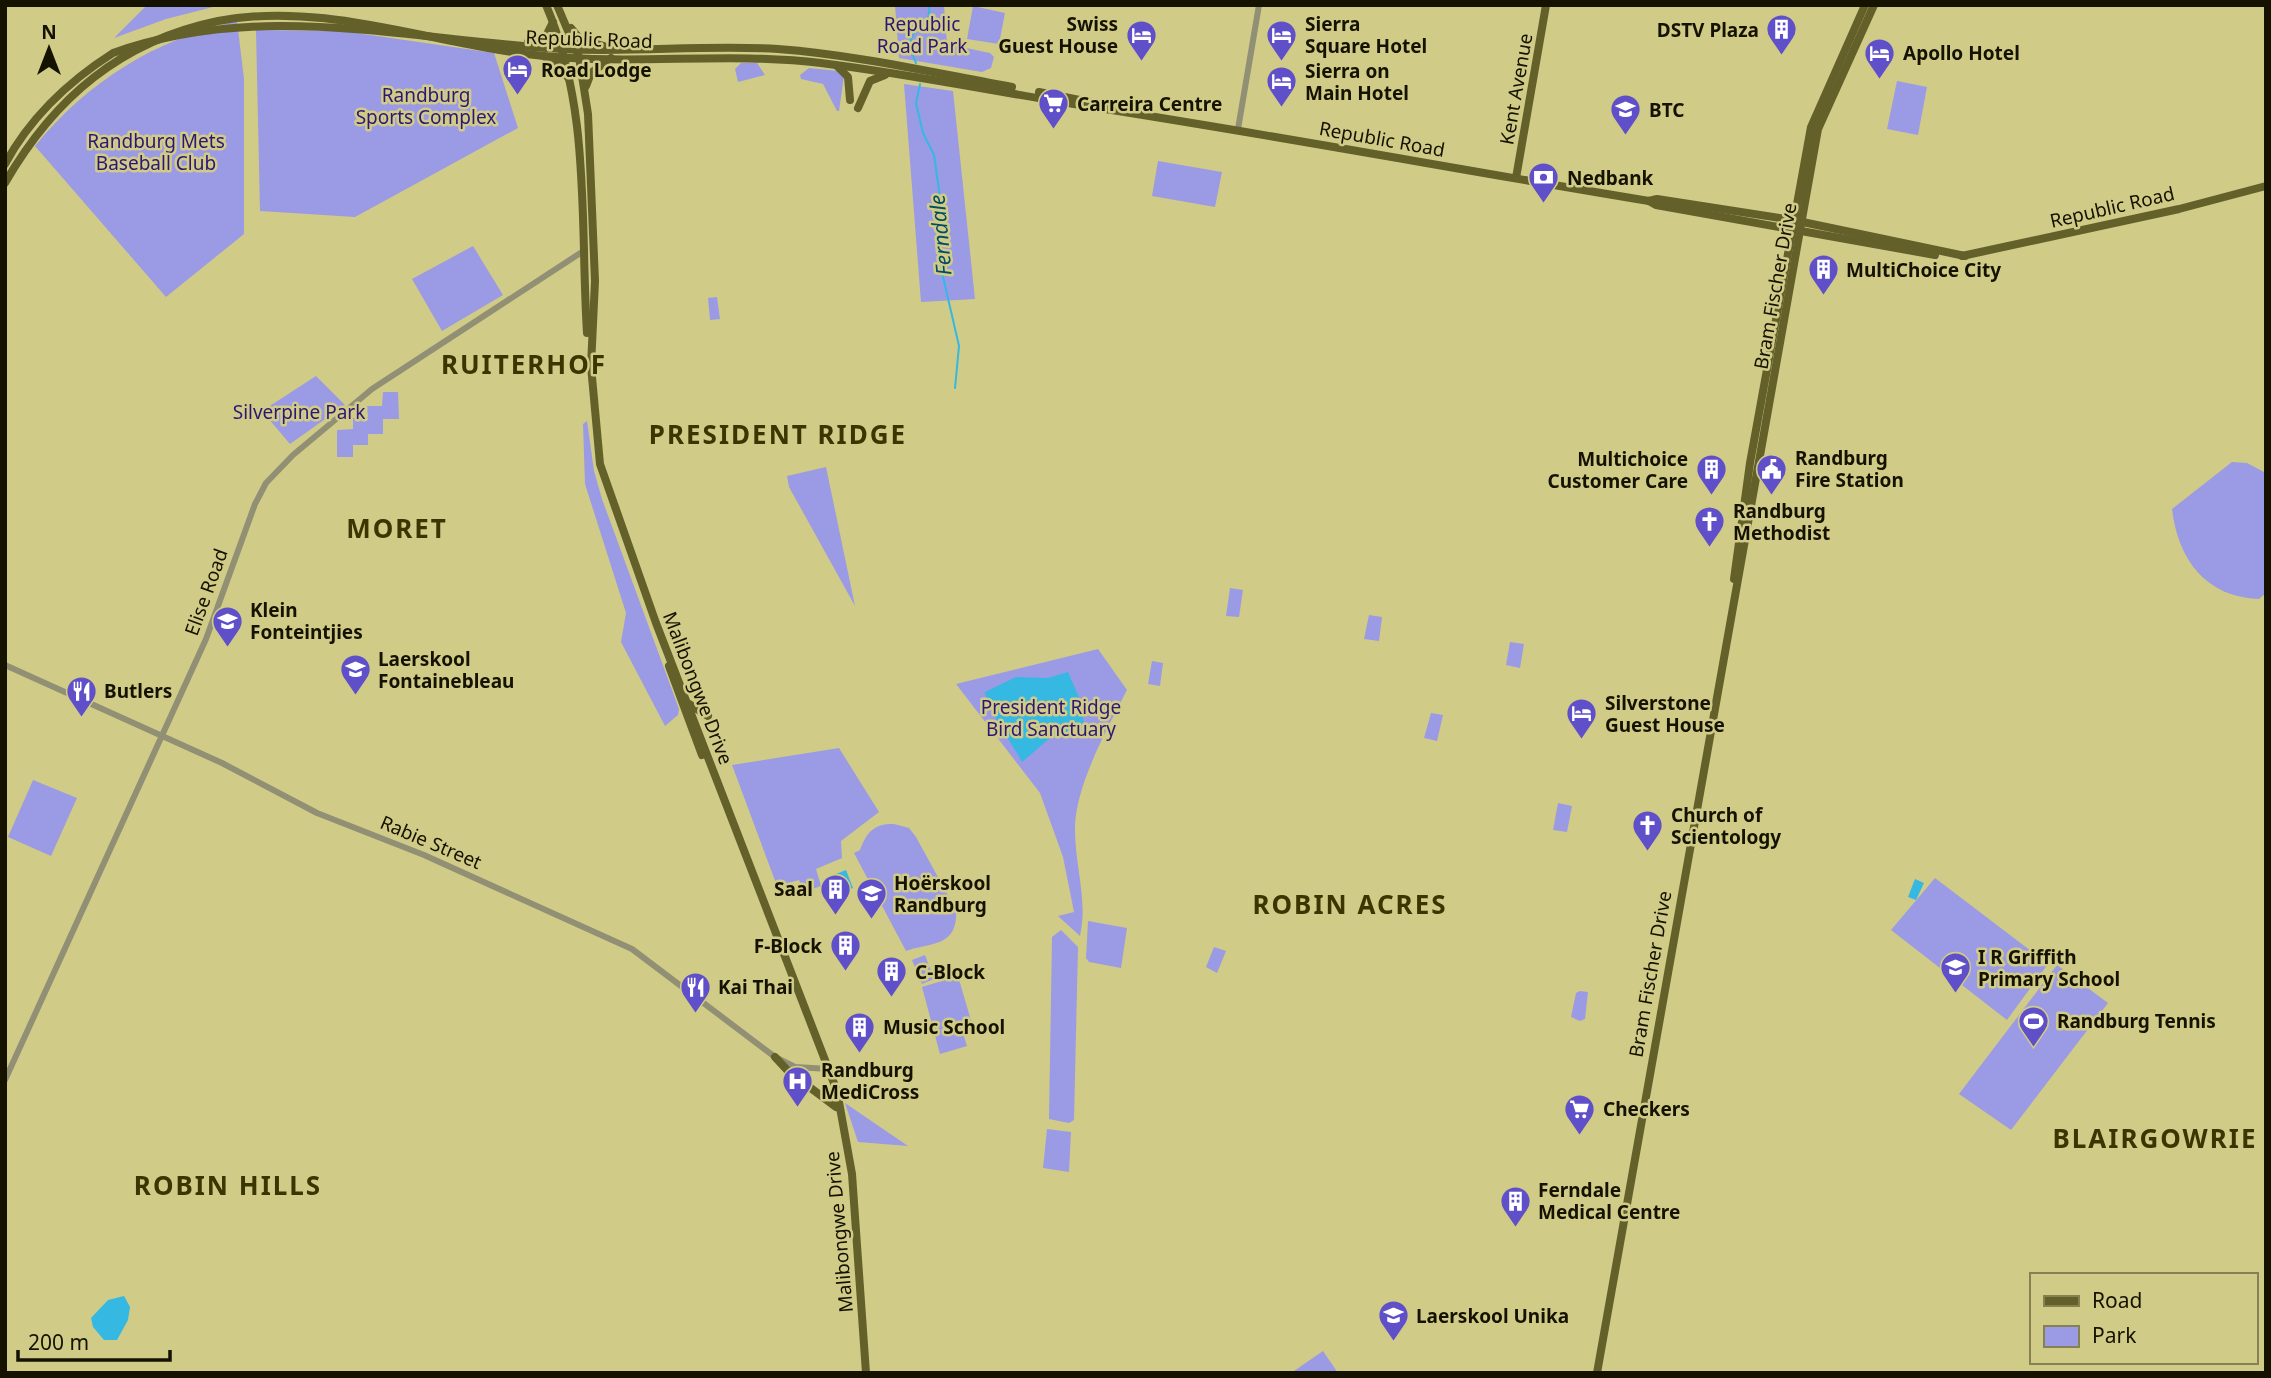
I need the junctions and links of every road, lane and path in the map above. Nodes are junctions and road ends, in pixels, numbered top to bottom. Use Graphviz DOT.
graph roads {
  1 [pos="546,5"];
  2 [pos="557,5"];
  3 [pos="1259,5"];
  4 [pos="1546,5"];
  5 [pos="1865,5"];
  6 [pos="1874,5"];
  7 [pos="243,12"];
  8 [pos="231,14"];
  9 [pos="563,17"];
  10 [pos="553,21"];
  11 [pos="511,42"];
  12 [pos="565,53"];
  13 [pos="578,53"];
  14 [pos="612,53"];
  15 [pos="542,56"];
  16 [pos="837,66"];
  17 [pos="902,74"];
  18 [pos="573,88"];
  19 [pos="586,93"];
  20 [pos="850,100"];
  21 [pos="858,108"];
  22 [pos="1110,108"];
  23 [pos="1238,129"];
  24 [pos="5,164"];
  25 [pos="1516,178"];
  26 [pos="5,183"];
  27 [pos="2266,186"];
  28 [pos="1649,201"];
  29 [pos="1798,221"];
  30 [pos="1796,231"];
  31 [pos="594,249"];
  32 [pos="584,250"];
  33 [pos="1965,256"];
  34 [pos="5,665"];
  35 [pos="686,707"];
  36 [pos="679,720"];
  37 [pos="699,731"];
  38 [pos="161,735"];
  39 [pos="775,1057"];
  40 [pos="826,1069"];
  41 [pos="5,1080"];
  42 [pos="836,1107"];
  43 [pos="865,1373"];
  44 [pos="1597,1373"];
  1 -- 10 [label="main road, Malibongwe Drive"];
  2 -- 9 [label="main road, Malibongwe Drive"];
  3 -- 23 [label="street"];
  4 -- 25 [label="main road, Kent Avenue"];
  5 -- 29 [label="main road, Bram Fischer Drive"];
  6 -- 29 [label="main road, Bram Fischer Drive"];
  7 -- 8 [label="main road, Republic Road"];
  7 -- 11 [label="main road, Republic Road"];
  7 -- 15 [label="main road, Republic Road"];
  8 -- 24 [label="main road, Republic Road"];
  8 -- 26 [label="main road, Republic Road"];
  9 -- 13 [label="main road, Malibongwe Drive"];
  9 -- 14 [label="main road"];
  10 -- 11 [label="main road"];
  10 -- 12 [label="main road, Malibongwe Drive"];
  11 -- 12 [label="main road, Republic Road"];
  12 -- 13 [label="main road, Republic Road"];
  12 -- 15 [label="main road, Republic Road"];
  12 -- 18 [label="main road, Malibongwe Drive"];
  13 -- 14 [label="main road, Republic Road"];
  13 -- 19 [label="main road, Malibongwe Drive"];
  14 -- 16 [label="main road, Republic Road"];
  14 -- 19 [label="main road"];
  14 -- 22 [label="main road, Republic Road"];
  15 -- 18 [label="main road"];
  16 -- 17 [label="main road, Republic Road"];
  16 -- 20 [label="main road"];
  17 -- 21 [label="main road"];
  17 -- 22 [label="main road, Republic Road"];
  18 -- 32 [label="main road, Malibongwe Drive"];
  19 -- 31 [label="main road, Malibongwe Drive"];
  22 -- 23 [label="main road, Republic Road"];
  23 -- 25 [label="main road, Republic Road"];
  25 -- 28 [label="main road, Republic Road"];
  27 -- 33 [label="main road, Republic Road"];
  28 -- 29 [label="main road, Republic Road"];
  28 -- 30 [label="main road, Republic Road"];
  29 -- 30 [label="main road, Bram Fischer Drive"];
  29 -- 33 [label="main road, Republic Road"];
  30 -- 33 [label="main road, Republic Road"];
  30 -- 44 [label="main road, Bram Fischer Drive"];
  31 -- 32 [label="street, Elise Road"];
  31 -- 35 [label="main road, Malibongwe Drive"];
  32 -- 35 [label="main road, Malibongwe Drive"];
  32 -- 38 [label="street, Elise Road"];
  34 -- 38 [label="street, Rabie Street"];
  35 -- 36 [label="main road"];
  35 -- 37 [label="main road, Malibongwe Drive"];
  35 -- 37 [label="main road"];
  35 -- 40 [label="main road, Malibongwe Drive"];
  37 -- 40 [label="main road, Malibongwe Drive"];
  38 -- 39 [label="street, Rabie Street"];
  38 -- 41 [label="street, Elise Road"];
  39 -- 40 [label="street, Rabie Street"];
  39 -- 42 [label="main road"];
  40 -- 42 [label="main road, Malibongwe Drive"];
  40 -- 43 [label="main road, Malibongwe Drive"];
  42 -- 43 [label="main road, Malibongwe Drive"];
}
